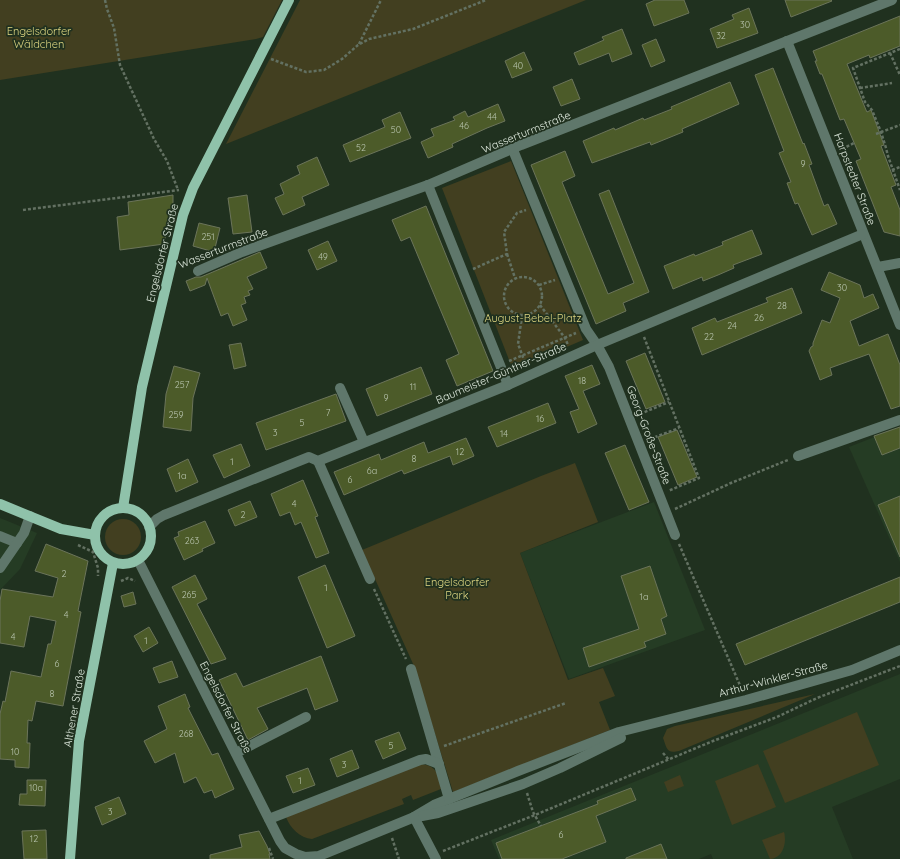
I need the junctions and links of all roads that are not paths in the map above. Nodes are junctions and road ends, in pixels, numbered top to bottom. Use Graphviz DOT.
graph roads {
  1 [pos="289,0"];
  2 [pos="892,0"];
  3 [pos="787,41"];
  4 [pos="513,150"];
  5 [pos="428,185"];
  6 [pos="863,234"];
  7 [pos="900,263"];
  8 [pos="878,267"];
  9 [pos="198,271"];
  10 [pos="900,324"];
  11 [pos="597,345"];
  12 [pos="508,385"];
  13 [pos="340,388"];
  14 [pos="900,420"];
  15 [pos="364,442"];
  16 [pos="798,456"];
  17 [pos="318,461"];
  18 [pos="0,504"];
  19 [pos="123,508"];
  20 [pos="30,516"];
  21 [pos="149,527"];
  22 [pos="675,534"];
  23 [pos="95,535"];
  24 [pos="0,536"];
  25 [pos="17,543"];
  26 [pos="138,560"];
  27 [pos="113,563"];
  28 [pos="0,568"];
  29 [pos="370,579"];
  30 [pos="900,650"];
  31 [pos="410,670"];
  32 [pos="306,718"];
  33 [pos="649,724"];
  34 [pos="236,753"];
  35 [pos="439,764"];
  36 [pos="449,799"];
  37 [pos="414,817"];
  38 [pos="270,819"];
  39 [pos="434,855"];
  40 [pos="296,857"];
  41 [pos="70,859"];
  1 -- 19 [label="main road, Engelsdorfer Straße"];
  2 -- 3 [label="street, Wasserturmstraße"];
  3 -- 4 [label="street, Wasserturmstraße"];
  3 -- 6 [label="street, Harpstedter Straße"];
  4 -- 5 [label="street, Wasserturmstraße"];
  4 -- 11 [label="street"];
  5 -- 9 [label="street, Wasserturmstraße"];
  5 -- 12 [label="street"];
  6 -- 8 [label="street, Harpstedter Straße"];
  6 -- 11 [label="street, Baumeister-Günther-Straße"];
  7 -- 8 [label="street"];
  8 -- 10 [label="street, Harpstedter Straße"];
  11 -- 12 [label="street, Baumeister-Günther-Straße"];
  11 -- 22 [label="street, Georg-Große-Straße"];
  12 -- 15 [label="street, Baumeister-Günther-Straße"];
  13 -- 15 [label="street"];
  14 -- 16 [label="street"];
  15 -- 17 [label="street, Baumeister-Günther-Straße"];
  17 -- 21 [label="street, Baumeister-Günther-Straße"];
  17 -- 29 [label="street"];
  18 -- 20 [label="main road"];
  19 -- 21 [label="main road"];
  19 -- 23 [label="main road"];
  20 -- 23 [label="main road"];
  20 -- 25 [label="street"];
  21 -- 26 [label="main road"];
  23 -- 27 [label="main road"];
  24 -- 25 [label="street"];
  25 -- 28 [label="street"];
  26 -- 27 [label="main road"];
  26 -- 34 [label="street, Engelsdorfer Straße"];
  27 -- 41 [label="main road, Althener Straße"];
  30 -- 33 [label="street, Arthur-Winkler-Straße"];
  31 -- 35 [label="street"];
  32 -- 34 [label="street"];
  33 -- 36 [label="street, Arthur-Winkler-Straße"];
  33 -- 37 [label="street, Arthur-Winkler-Straße"];
  34 -- 38 [label="street, Engelsdorfer Straße"];
  35 -- 36 [label="street"];
  35 -- 38 [label="street"];
  36 -- 37 [label="street, Arthur-Winkler-Straße"];
  37 -- 39 [label="street"];
  37 -- 40 [label="street, Arthur-Winkler-Straße"];
  38 -- 40 [label="street, Engelsdorfer Straße"];
}
